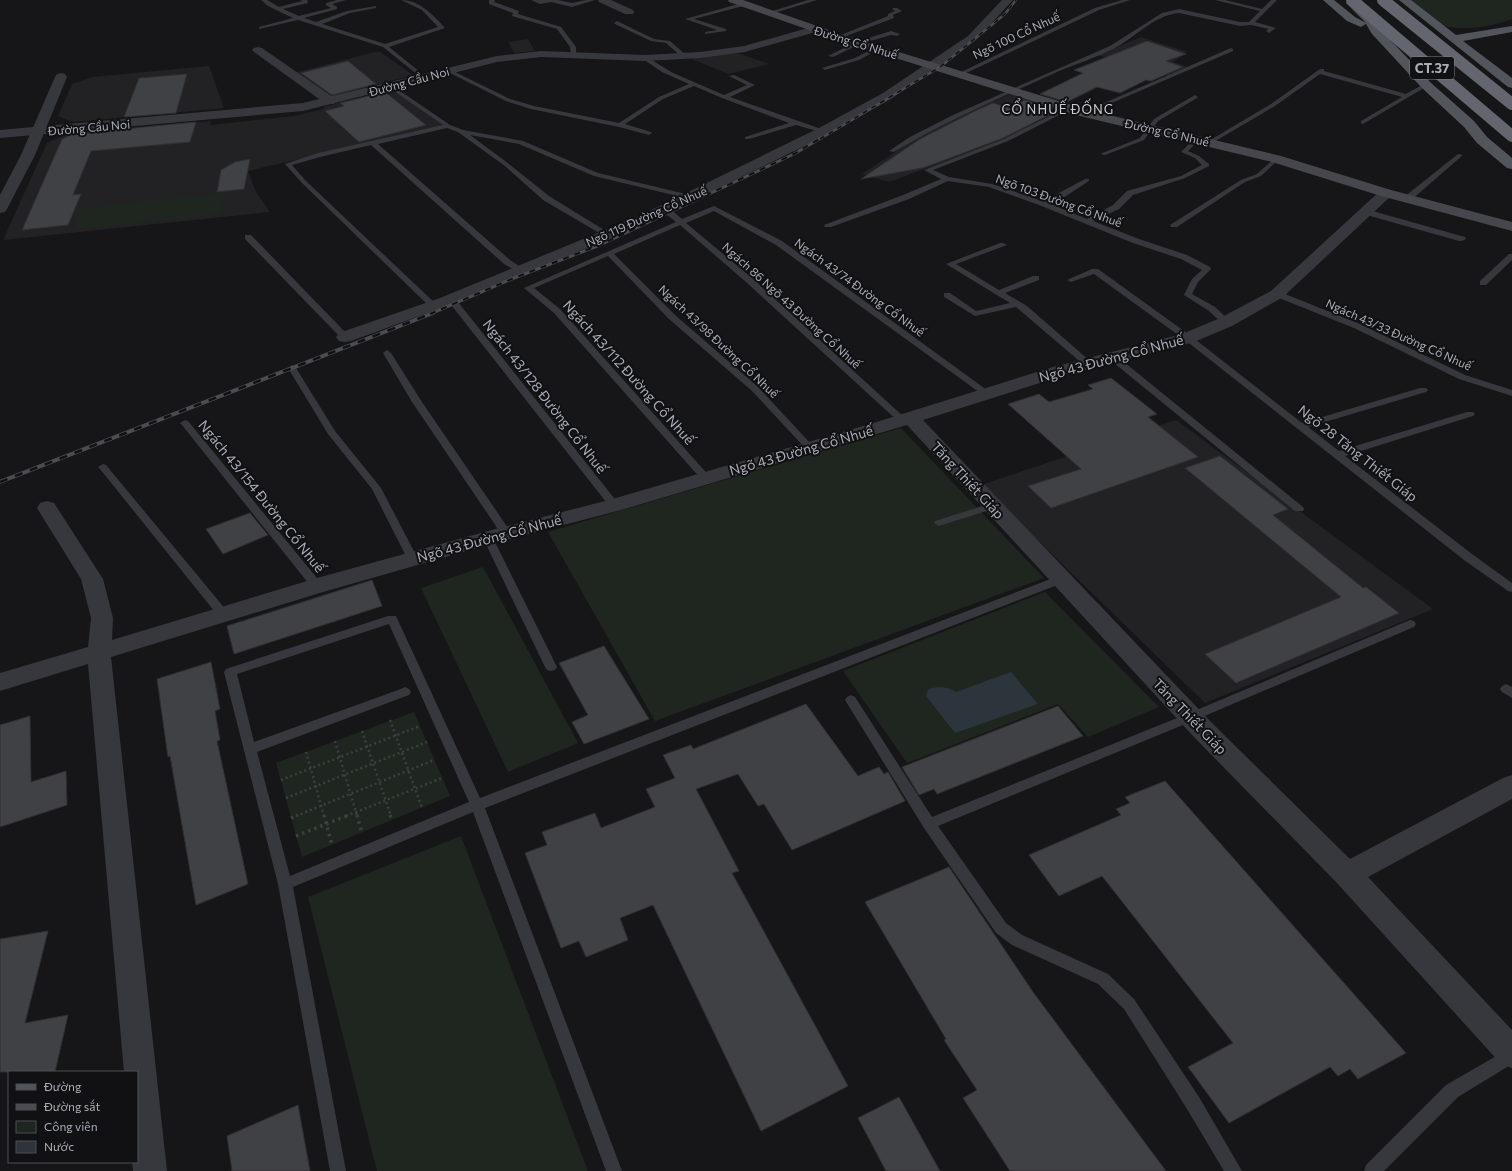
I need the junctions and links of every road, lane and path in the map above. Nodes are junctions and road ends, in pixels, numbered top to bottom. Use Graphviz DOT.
graph roads {
  1 [pos="264,0"];
  2 [pos="304,0"];
  3 [pos="343,0"];
  4 [pos="404,0"];
  5 [pos="492,0"];
  6 [pos="534,0"];
  7 [pos="592,0"];
  8 [pos="602,0"];
  9 [pos="733,0"];
  10 [pos="814,0"];
  11 [pos="1008,0"];
  12 [pos="1127,0"];
  13 [pos="1218,0"];
  14 [pos="1274,0"];
  15 [pos="1328,0"];
  16 [pos="1347,0"];
  17 [pos="1352,0"];
  18 [pos="1383,0"];
  19 [pos="1386,0"];
  20 [pos="1404,0"];
  21 [pos="745,4"];
  22 [pos="374,7"];
  23 [pos="278,9"];
  24 [pos="895,9"];
  25 [pos="1262,10"];
  26 [pos="629,12"];
  27 [pos="769,14"];
  28 [pos="298,18"];
  29 [pos="1251,23"];
  30 [pos="315,24"];
  31 [pos="617,24"];
  32 [pos="261,28"];
  33 [pos="815,29"];
  34 [pos="1512,29"];
  35 [pos="1269,31"];
  36 [pos="1376,32"];
  37 [pos="707,33"];
  38 [pos="897,34"];
  39 [pos="839,37"];
  40 [pos="1454,39"];
  41 [pos="858,43"];
  42 [pos="385,46"];
  43 [pos="878,48"];
  44 [pos="258,50"];
  45 [pos="1231,50"];
  46 [pos="573,54"];
  47 [pos="684,56"];
  48 [pos="831,56"];
  49 [pos="645,58"];
  50 [pos="931,65"];
  51 [pos="825,68"];
  52 [pos="447,70"];
  53 [pos="960,74"];
  54 [pos="732,76"];
  55 [pos="61,77"];
  56 [pos="423,77"];
  57 [pos="694,84"];
  58 [pos="1512,84"];
  59 [pos="1426,85"];
  60 [pos="390,86"];
  61 [pos="1012,90"];
  62 [pos="1407,96"];
  63 [pos="724,97"];
  64 [pos="1195,97"];
  65 [pos="1512,99"];
  66 [pos="330,101"];
  67 [pos="1512,104"];
  68 [pos="1069,108"];
  69 [pos="1084,113"];
  70 [pos="1362,122"];
  71 [pos="794,123"];
  72 [pos="1468,124"];
  73 [pos="620,125"];
  74 [pos="448,126"];
  75 [pos="1150,128"];
  76 [pos="37,131"];
  77 [pos="824,131"];
  78 [pos="460,132"];
  79 [pos="649,133"];
  80 [pos="0,134"];
  81 [pos="1512,136"];
  82 [pos="747,138"];
  83 [pos="1197,139"];
  84 [pos="1210,142"];
  85 [pos="373,143"];
  86 [pos="1512,150"];
  87 [pos="892,151"];
  88 [pos="1103,154"];
  89 [pos="1460,155"];
  90 [pos="1276,159"];
  91 [pos="1512,166"];
  92 [pos="947,179"];
  93 [pos="1087,180"];
  94 [pos="1386,193"];
  95 [pos="690,197"];
  96 [pos="1407,199"];
  97 [pos="1042,203"];
  98 [pos="0,209"];
  99 [pos="665,209"];
  100 [pos="1366,212"];
  101 [pos="1088,221"];
  102 [pos="681,222"];
  103 [pos="828,225"];
  104 [pos="1174,225"];
  105 [pos="1512,227"];
  106 [pos="248,237"];
  107 [pos="1462,239"];
  108 [pos="602,244"];
  109 [pos="1003,245"];
  110 [pos="1512,256"];
  111 [pos="519,270"];
  112 [pos="1036,278"];
  113 [pos="1071,280"];
  114 [pos="1483,283"];
  115 [pos="998,293"];
  116 [pos="1277,294"];
  117 [pos="947,295"];
  118 [pos="454,304"];
  119 [pos="1016,304"];
  120 [pos="433,305"];
  121 [pos="1226,322"];
  122 [pos="345,337"];
  123 [pos="1188,338"];
  124 [pos="387,353"];
  125 [pos="1110,356"];
  126 [pos="1087,363"];
  127 [pos="292,368"];
  128 [pos="1423,390"];
  129 [pos="986,393"];
  130 [pos="1512,393"];
  131 [pos="1470,414"];
  132 [pos="906,418"];
  133 [pos="185,422"];
  134 [pos="1301,426"];
  135 [pos="810,448"];
  136 [pos="1338,455"];
  137 [pos="103,467"];
  138 [pos="706,478"];
  139 [pos="614,505"];
  140 [pos="992,506"];
  141 [pos="47,508"];
  142 [pos="1299,508"];
  143 [pos="939,523"];
  144 [pos="506,533"];
  145 [pos="488,538"];
  146 [pos="413,559"];
  147 [pos="1062,579"];
  148 [pos="317,586"];
  149 [pos="1512,588"];
  150 [pos="223,614"];
  151 [pos="1410,624"];
  152 [pos="99,652"];
  153 [pos="551,667"];
  154 [pos="0,682"];
  155 [pos="405,692"];
  156 [pos="851,700"];
  157 [pos="1191,717"];
  158 [pos="390,720"];
  159 [pos="420,726"];
  160 [pos="362,731"];
  161 [pos="395,736"];
  162 [pos="335,741"];
  163 [pos="427,742"];
  164 [pos="367,746"];
  165 [pos="250,749"];
  166 [pos="306,752"];
  167 [pos="401,752"];
  168 [pos="340,757"];
  169 [pos="434,760"];
  170 [pos="373,763"];
  171 [pos="311,768"];
  172 [pos="408,771"];
  173 [pos="345,775"];
  174 [pos="442,778"];
  175 [pos="281,780"];
  176 [pos="379,782"];
  177 [pos="315,786"];
  178 [pos="1512,786"];
  179 [pos="415,789"];
  180 [pos="351,794"];
  181 [pos="286,798"];
  182 [pos="385,801"];
  183 [pos="321,806"];
  184 [pos="477,806"];
  185 [pos="422,808"];
  186 [pos="356,813"];
  187 [pos="291,818"];
  188 [pos="392,820"];
  189 [pos="326,824"];
  190 [pos="929,824"];
  191 [pos="362,833"];
  192 [pos="296,836"];
  193 [pos="332,845"];
  194 [pos="1347,874"];
  195 [pos="285,884"];
  196 [pos="1512,1054"];
  197 [pos="150,1171"];
  198 [pos="338,1171"];
  199 [pos="614,1171"];
  200 [pos="1234,1171"];
  201 [pos="1372,1171"];
  1 -- 23 [label="lane"];
  2 -- 23 [label="lane"];
  3 -- 28 [label="lane"];
  4 -- 42 [label="lane"];
  5 -- 46 [label="lane"];
  6 -- 7 [label="lane"];
  8 -- 26 [label="street"];
  9 -- 21 [label="main road, Đường Cổ Nhuế"];
  10 -- 27 [label="lane"];
  11 -- 50 [label="street, Ngõ 119 Đường Cổ Nhuế"];
  12 -- 53 [label="lane, Ngõ 100 Cổ Nhuế"];
  13 -- 25 [label="lane"];
  14 -- 25 [label="lane"];
  15 -- 36 [label="main road"];
  16 -- 36 [label="main road"];
  17 -- 81 [label="highway, CT.37, bridge"];
  18 -- 67 [label="highway, CT.37, bridge"];
  19 -- 65 [label="main road"];
  20 -- 40 [label="main road"];
  21 -- 27 [label="main road, Đường Cổ Nhuế"];
  21 -- 37 [label="lane"];
  22 -- 30 [label="lane"];
  23 -- 28 [label="lane"];
  24 -- 39 [label="lane"];
  25 -- 29 [label="lane"];
  27 -- 33 [label="main road, Đường Cổ Nhuế"];
  28 -- 30 [label="lane"];
  28 -- 32 [label="lane"];
  29 -- 35 [label="lane"];
  29 -- 61 [label="lane"];
  30 -- 42 [label="lane"];
  31 -- 47 [label="lane"];
  33 -- 39 [label="main road, Đường Cổ Nhuế"];
  33 -- 47 [label="street, Đường Cầu Noi"];
  34 -- 40 [label="main road"];
  36 -- 59 [label="main road"];
  38 -- 41 [label="lane"];
  39 -- 41 [label="main road, Đường Cổ Nhuế"];
  40 -- 58 [label="main road"];
  41 -- 43 [label="main road, Đường Cổ Nhuế"];
  41 -- 48 [label="lane"];
  42 -- 56 [label="lane"];
  43 -- 50 [label="main road, Đường Cổ Nhuế"];
  43 -- 51 [label="lane"];
  44 -- 66 [label="street"];
  45 -- 69 [label="lane"];
  46 -- 49 [label="street, Đường Cầu Noi"];
  46 -- 52 [label="street, Đường Cầu Noi"];
  47 -- 49 [label="street, Đường Cầu Noi"];
  49 -- 57 [label="lane"];
  50 -- 53 [label="main road, Đường Cổ Nhuế"];
  50 -- 77 [label="street, Ngõ 119 Đường Cổ Nhuế"];
  52 -- 56 [label="street, Đường Cầu Noi"];
  52 -- 73 [label="lane"];
  53 -- 61 [label="main road, Đường Cổ Nhuế"];
  54 -- 63 [label="lane"];
  55 -- 76 [label="street"];
  56 -- 60 [label="street, Đường Cầu Noi"];
  57 -- 63 [label="lane"];
  57 -- 73 [label="lane"];
  59 -- 62 [label="lane"];
  59 -- 72 [label="main road"];
  60 -- 66 [label="street, Đường Cầu Noi"];
  60 -- 74 [label="lane"];
  61 -- 68 [label="main road, Đường Cổ Nhuế"];
  61 -- 87 [label="lane"];
  62 -- 70 [label="lane"];
  62 -- 84 [label="lane"];
  63 -- 71 [label="lane"];
  64 -- 75 [label="lane"];
  66 -- 76 [label="street, Đường Cầu Noi"];
  68 -- 69 [label="main road, Đường Cổ Nhuế"];
  68 -- 92 [label="lane, Ngõ 103 Đường Cổ Nhuế"];
  69 -- 75 [label="main road, Đường Cổ Nhuế"];
  71 -- 77 [label="lane"];
  71 -- 82 [label="lane"];
  72 -- 86 [label="main road"];
  72 -- 91 [label="main road"];
  73 -- 79 [label="lane"];
  74 -- 78 [label="lane"];
  74 -- 85 [label="lane"];
  75 -- 83 [label="main road, Đường Cổ Nhuế"];
  75 -- 88 [label="lane"];
  76 -- 80 [label="street, Đường Cầu Noi"];
  76 -- 98 [label="street"];
  77 -- 95 [label="street, Ngõ 119 Đường Cổ Nhuế"];
  78 -- 95 [label="lane"];
  78 -- 108 [label="lane, Ngách 43/98 Đường Cổ Nhuế"];
  83 -- 84 [label="main road, Đường Cổ Nhuế"];
  83 -- 101 [label="lane"];
  84 -- 90 [label="main road, Đường Cổ Nhuế"];
  85 -- 111 [label="lane"];
  85 -- 120 [label="lane"];
  89 -- 96 [label="lane"];
  90 -- 94 [label="main road, Đường Cổ Nhuế"];
  90 -- 104 [label="lane"];
  92 -- 97 [label="lane, Ngõ 103 Đường Cổ Nhuế"];
  92 -- 103 [label="lane"];
  93 -- 97 [label="lane"];
  94 -- 96 [label="main road, Đường Cổ Nhuế"];
  94 -- 100 [label="street, Ngõ 43 Đường Cổ Nhuế"];
  95 -- 99 [label="street, Ngõ 119 Đường Cổ Nhuế"];
  96 -- 105 [label="main road, Đường Cổ Nhuế"];
  97 -- 101 [label="lane, Ngõ 103 Đường Cổ Nhuế"];
  99 -- 102 [label="lane, Ngách 86 Ngõ 43 Đường Cổ Nhuế"];
  99 -- 108 [label="street, Ngõ 119 Đường Cổ Nhuế"];
  100 -- 107 [label="lane"];
  100 -- 116 [label="street, Ngõ 43 Đường Cổ Nhuế"];
  101 -- 121 [label="lane, Ngõ 103 Đường Cổ Nhuế"];
  102 -- 108 [label="lane"];
  102 -- 129 [label="lane, Ngách 43/74 Đường Cổ Nhuế"];
  102 -- 132 [label="lane, Ngách 86 Ngõ 43 Đường Cổ Nhuế"];
  106 -- 122 [label="lane"];
  108 -- 111 [label="street, Ngõ 119 Đường Cổ Nhuế"];
  108 -- 135 [label="lane, Ngách 43/98 Đường Cổ Nhuế"];
  108 -- 138 [label="lane, Ngách 43/112 Đường Cổ Nhuế"];
  109 -- 115 [label="lane"];
  110 -- 114 [label="lane"];
  111 -- 120 [label="street, Ngõ 119 Đường Cổ Nhuế"];
  112 -- 115 [label="lane"];
  113 -- 123 [label="lane, Ngõ 28 Tăng Thiết Giáp"];
  115 -- 119 [label="lane"];
  116 -- 121 [label="street, Ngõ 43 Đường Cổ Nhuế"];
  116 -- 130 [label="lane, Ngách 43/33 Đường Cổ Nhuế"];
  117 -- 119 [label="lane"];
  118 -- 139 [label="lane, Ngách 43/128 Đường Cổ Nhuế"];
  119 -- 126 [label="lane"];
  120 -- 122 [label="street, Ngõ 119 Đường Cổ Nhuế"];
  121 -- 123 [label="street, Ngõ 43 Đường Cổ Nhuế"];
  123 -- 125 [label="street, Ngõ 43 Đường Cổ Nhuế"];
  123 -- 134 [label="lane, Ngõ 28 Tăng Thiết Giáp"];
  124 -- 144 [label="lane"];
  125 -- 126 [label="street, Ngõ 43 Đường Cổ Nhuế"];
  125 -- 142 [label="lane"];
  126 -- 129 [label="street, Ngõ 43 Đường Cổ Nhuế"];
  127 -- 146 [label="lane"];
  128 -- 134 [label="lane"];
  129 -- 132 [label="street, Ngõ 43 Đường Cổ Nhuế"];
  131 -- 136 [label="lane"];
  132 -- 135 [label="street, Ngõ 43 Đường Cổ Nhuế"];
  132 -- 140 [label="street, Tăng Thiết Giáp"];
  133 -- 148 [label="lane, Ngách 43/154 Đường Cổ Nhuế"];
  134 -- 136 [label="lane, Ngõ 28 Tăng Thiết Giáp"];
  135 -- 138 [label="street, Ngõ 43 Đường Cổ Nhuế"];
  136 -- 149 [label="lane, Ngõ 28 Tăng Thiết Giáp"];
  137 -- 150 [label="lane"];
  138 -- 139 [label="street, Ngõ 43 Đường Cổ Nhuế"];
  139 -- 144 [label="street, Ngõ 43 Đường Cổ Nhuế"];
  140 -- 143 [label="lane"];
  140 -- 147 [label="street, Tăng Thiết Giáp"];
  141 -- 152 [label="street"];
  144 -- 145 [label="street, Ngõ 43 Đường Cổ Nhuế"];
  145 -- 146 [label="street, Ngõ 43 Đường Cổ Nhuế"];
  145 -- 153 [label="lane"];
  146 -- 148 [label="street, Ngõ 43 Đường Cổ Nhuế"];
  147 -- 157 [label="street, Tăng Thiết Giáp"];
  147 -- 184 [label="lane"];
  148 -- 150 [label="street, Ngõ 43 Đường Cổ Nhuế"];
  150 -- 152 [label="street, Ngõ 43 Đường Cổ Nhuế"];
  151 -- 157 [label="lane"];
  152 -- 154 [label="street, Ngõ 43 Đường Cổ Nhuế"];
  152 -- 197 [label="street"];
  155 -- 165 [label="lane"];
  156 -- 190 [label="lane"];
  157 -- 190 [label="lane"];
  157 -- 194 [label="street, Tăng Thiết Giáp"];
  158 -- 161 [label="path"];
  159 -- 161 [label="path"];
  160 -- 164 [label="path"];
  161 -- 164 [label="path"];
  161 -- 167 [label="path"];
  162 -- 168 [label="path"];
  163 -- 167 [label="path"];
  164 -- 168 [label="path"];
  164 -- 170 [label="path"];
  165 -- 184 [label="lane"];
  165 -- 195 [label="lane"];
  166 -- 171 [label="path"];
  167 -- 170 [label="path"];
  167 -- 172 [label="path"];
  168 -- 171 [label="path"];
  168 -- 173 [label="path"];
  169 -- 172 [label="path"];
  170 -- 173 [label="path"];
  170 -- 176 [label="path"];
  171 -- 175 [label="path"];
  171 -- 177 [label="path"];
  172 -- 176 [label="path"];
  172 -- 179 [label="path"];
  173 -- 177 [label="path"];
  173 -- 180 [label="path"];
  174 -- 179 [label="path"];
  176 -- 180 [label="path"];
  176 -- 182 [label="path"];
  177 -- 181 [label="path"];
  177 -- 183 [label="path"];
  178 -- 194 [label="street"];
  179 -- 182 [label="path"];
  179 -- 185 [label="path"];
  180 -- 183 [label="path"];
  180 -- 186 [label="path"];
  182 -- 186 [label="path"];
  182 -- 188 [label="path"];
  183 -- 187 [label="path"];
  183 -- 189 [label="path"];
  184 -- 195 [label="lane"];
  184 -- 199 [label="lane"];
  186 -- 189 [label="path"];
  186 -- 191 [label="path"];
  189 -- 192 [label="path"];
  189 -- 193 [label="path"];
  190 -- 200 [label="lane"];
  194 -- 196 [label="street, Tăng Thiết Giáp"];
  195 -- 198 [label="lane"];
  196 -- 201 [label="lane"];
}
